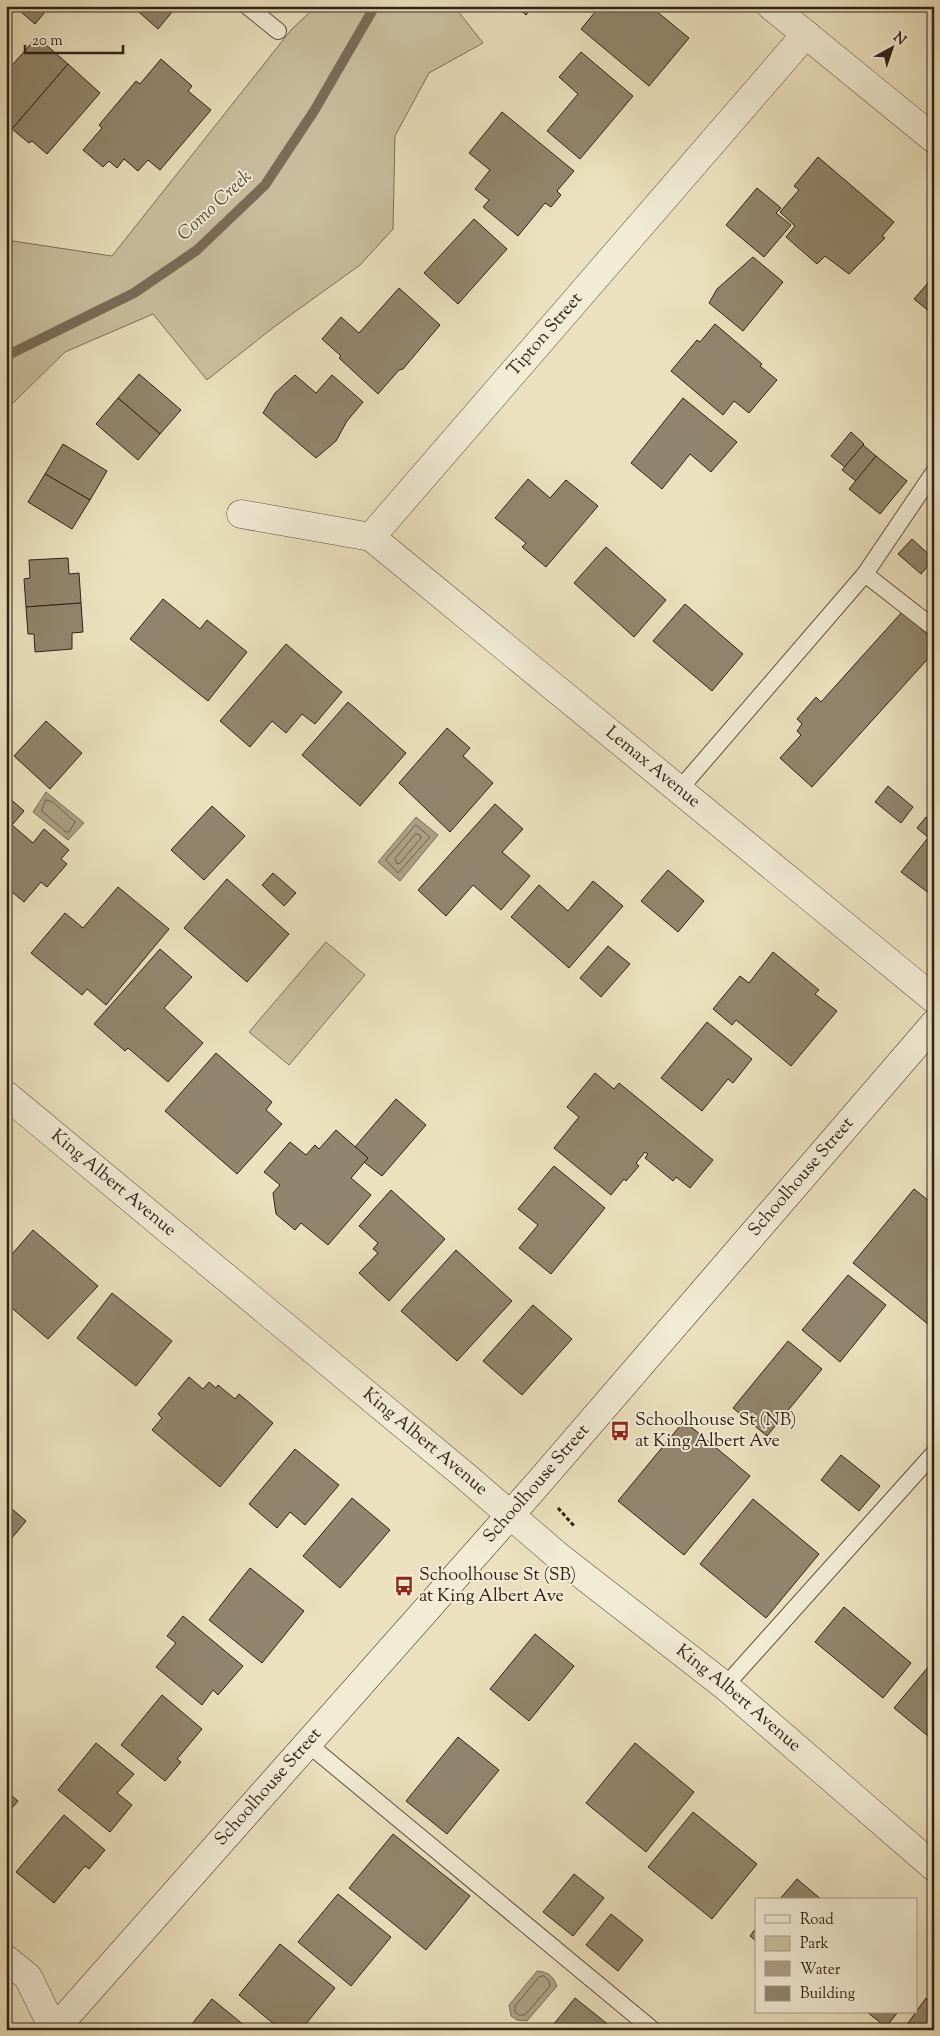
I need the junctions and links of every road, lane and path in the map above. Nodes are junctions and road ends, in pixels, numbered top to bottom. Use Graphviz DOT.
graph roads {
  1 [pos="248,6"];
  2 [pos="771,6"];
  3 [pos="278,32"];
  4 [pos="806,34"];
  5 [pos="934,139"];
  6 [pos="934,472"];
  7 [pos="241,514"];
  8 [pos="371,537"];
  9 [pos="865,574"];
  10 [pos="934,628"];
  11 [pos="678,791"];
  12 [pos="934,999"];
  13 [pos="934,1024"];
  14 [pos="6,1095"];
  15 [pos="934,1453"];
  16 [pos="510,1514"];
  17 [pos="725,1686"];
  18 [pos="308,1744"];
  19 [pos="934,1867"];
  20 [pos="6,1958"];
  21 [pos="54,2030"];
  22 [pos="654,2030"];
  1 -- 3 [label="lane"];
  2 -- 4 [label="street"];
  4 -- 5 [label="street"];
  4 -- 8 [label="street, Tipton Street"];
  6 -- 9 [label="lane"];
  7 -- 8 [label="street"];
  8 -- 11 [label="street, Lemax Avenue"];
  9 -- 10 [label="lane"];
  9 -- 11 [label="lane"];
  11 -- 12 [label="street, Lemax Avenue"];
  13 -- 16 [label="street, Schoolhouse Street"];
  14 -- 16 [label="street, King Albert Avenue"];
  15 -- 17 [label="lane"];
  16 -- 17 [label="street, King Albert Avenue"];
  16 -- 18 [label="street, Schoolhouse Street"];
  17 -- 19 [label="street, King Albert Avenue"];
  18 -- 21 [label="street, Schoolhouse Street"];
  18 -- 22 [label="lane"];
  20 -- 21 [label="street"];
}
